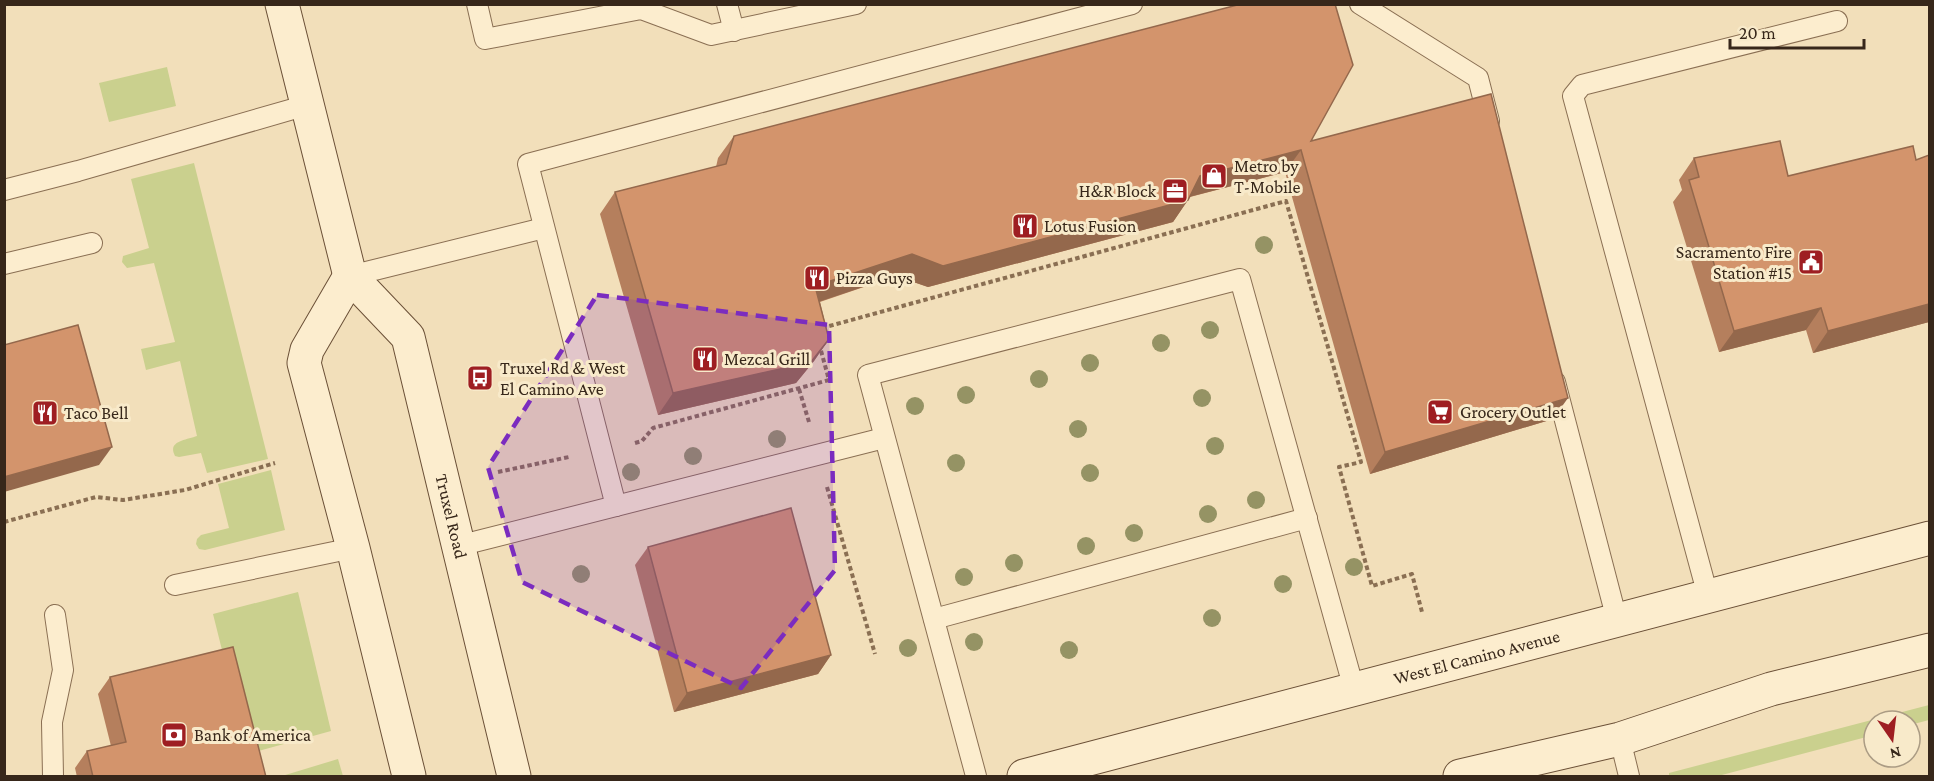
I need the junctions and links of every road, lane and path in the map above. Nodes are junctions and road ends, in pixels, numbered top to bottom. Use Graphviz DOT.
graph roads {
  1 [pos="282,4"];
  2 [pos="477,4"];
  3 [pos="728,4"];
  4 [pos="856,4"];
  5 [pos="1132,4"];
  6 [pos="1360,4"];
  7 [pos="1837,21"];
  8 [pos="734,32"];
  9 [pos="307,105"];
  10 [pos="1493,136"];
  11 [pos="4,190"];
  12 [pos="544,228"];
  13 [pos="92,243"];
  14 [pos="4,264"];
  15 [pos="350,276"];
  16 [pos="815,330"];
  17 [pos="818,340"];
  18 [pos="1552,368"];
  19 [pos="799,388"];
  20 [pos="884,438"];
  21 [pos="601,450"];
  22 [pos="818,455"];
  23 [pos="275,463"];
  24 [pos="498,472"];
  25 [pos="616,506"];
  26 [pos="1307,518"];
  27 [pos="4,522"];
  28 [pos="1929,537"];
  29 [pos="458,546"];
  30 [pos="353,548"];
  31 [pos="175,585"];
  32 [pos="1708,596"];
  33 [pos="1422,612"];
  34 [pos="55,615"];
  35 [pos="934,619"];
  36 [pos="1617,620"];
  37 [pos="1929,650"];
  38 [pos="874,654"];
  39 [pos="1354,689"];
  40 [pos="1620,740"];
  41 [pos="53,777"];
  42 [pos="409,777"];
  43 [pos="514,777"];
  44 [pos="976,777"];
  45 [pos="1024,777"];
  46 [pos="1460,777"];
  47 [pos="1629,777"];
  1 -- 9 [label="main road, Truxel Road"];
  2 -- 8 [label="lane"];
  3 -- 8 [label="lane"];
  4 -- 8 [label="lane"];
  5 -- 12 [label="lane"];
  6 -- 10 [label="lane"];
  7 -- 32 [label="lane"];
  9 -- 11 [label="lane"];
  9 -- 15 [label="main road, Truxel Road"];
  12 -- 15 [label="lane"];
  12 -- 21 [label="lane"];
  13 -- 14 [label="lane"];
  15 -- 29 [label="main road, Truxel Road"];
  15 -- 30 [label="main road"];
  16 -- 33 [label="path"];
  17 -- 19 [label="path"];
  18 -- 36 [label="lane"];
  19 -- 21 [label="path"];
  19 -- 22 [label="path"];
  20 -- 22 [label="lane"];
  20 -- 26 [label="lane"];
  20 -- 35 [label="lane"];
  21 -- 24 [label="path"];
  21 -- 25 [label="lane"];
  22 -- 25 [label="lane"];
  22 -- 38 [label="path"];
  23 -- 27 [label="path"];
  25 -- 29 [label="lane"];
  26 -- 35 [label="lane"];
  26 -- 39 [label="lane"];
  28 -- 32 [label="main road, West El Camino Avenue"];
  29 -- 43 [label="main road, Truxel Road"];
  30 -- 31 [label="lane"];
  30 -- 42 [label="main road"];
  32 -- 36 [label="main road, West El Camino Avenue"];
  34 -- 41 [label="lane"];
  35 -- 44 [label="lane"];
  36 -- 39 [label="main road, West El Camino Avenue"];
  37 -- 40 [label="main road"];
  39 -- 45 [label="main road, West El Camino Avenue"];
  40 -- 46 [label="main road"];
  40 -- 47 [label="lane"];
}
